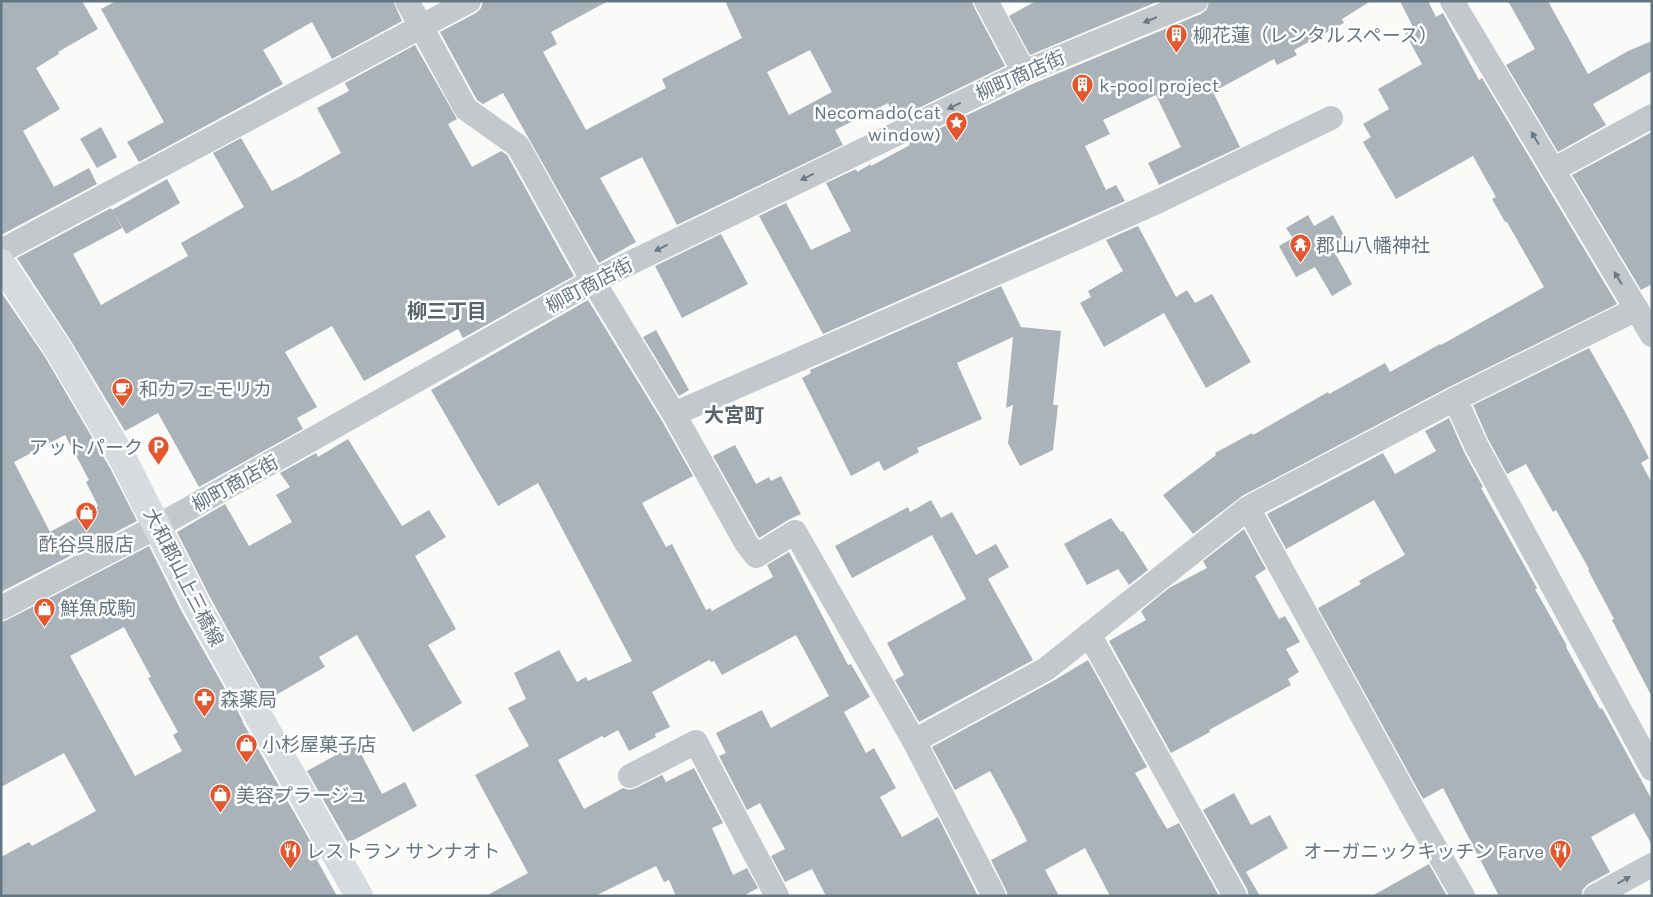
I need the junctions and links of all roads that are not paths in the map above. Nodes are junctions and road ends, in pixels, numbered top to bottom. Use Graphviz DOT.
graph roads {
  1 [pos="407,1"];
  2 [pos="470,1"];
  3 [pos="986,1"];
  4 [pos="1196,1"];
  5 [pos="1452,1"];
  6 [pos="422,28"];
  7 [pos="1024,72"];
  8 [pos="1652,116"];
  9 [pos="1331,118"];
  10 [pos="1554,170"];
  11 [pos="1,251"];
  12 [pos="1,263"];
  13 [pos="593,281"];
  14 [pos="1637,309"];
  15 [pos="1652,335"];
  16 [pos="1455,399"];
  17 [pos="674,414"];
  18 [pos="1248,508"];
  19 [pos="158,526"];
  20 [pos="1,608"];
  21 [pos="1089,634"];
  22 [pos="914,741"];
  23 [pos="1652,769"];
  24 [pos="630,776"];
  25 [pos="1652,865"];
  26 [pos="991,895"];
  27 [pos="359,896"];
  28 [pos="777,896"];
  29 [pos="1235,896"];
  30 [pos="1463,896"];
  31 [pos="1595,896"];
  1 -- 6 [label="street"];
  2 -- 6 [label="street"];
  3 -- 7 [label="street"];
  4 -- 7 [label="street, 柳町商店街, one-way"];
  10 -- 5 [label="street, one-way"];
  6 -- 11 [label="street"];
  6 -- 13 [label="street"];
  7 -- 13 [label="street, 柳町商店街, one-way"];
  8 -- 10 [label="street"];
  9 -- 17 [label="street"];
  14 -- 10 [label="street, one-way"];
  12 -- 19 [label="main road, 大和郡山上三橋線"];
  13 -- 17 [label="street"];
  13 -- 19 [label="street, 柳町商店街"];
  14 -- 15 [label="street"];
  14 -- 16 [label="street"];
  16 -- 18 [label="street"];
  16 -- 23 [label="street"];
  17 -- 22 [label="street"];
  18 -- 21 [label="street"];
  18 -- 30 [label="street"];
  19 -- 20 [label="street, 柳町商店街"];
  19 -- 27 [label="main road, 大和郡山上三橋線"];
  21 -- 22 [label="street"];
  21 -- 29 [label="street"];
  22 -- 26 [label="street"];
  24 -- 28 [label="street"];
  31 -- 25 [label="street, one-way"];
}
